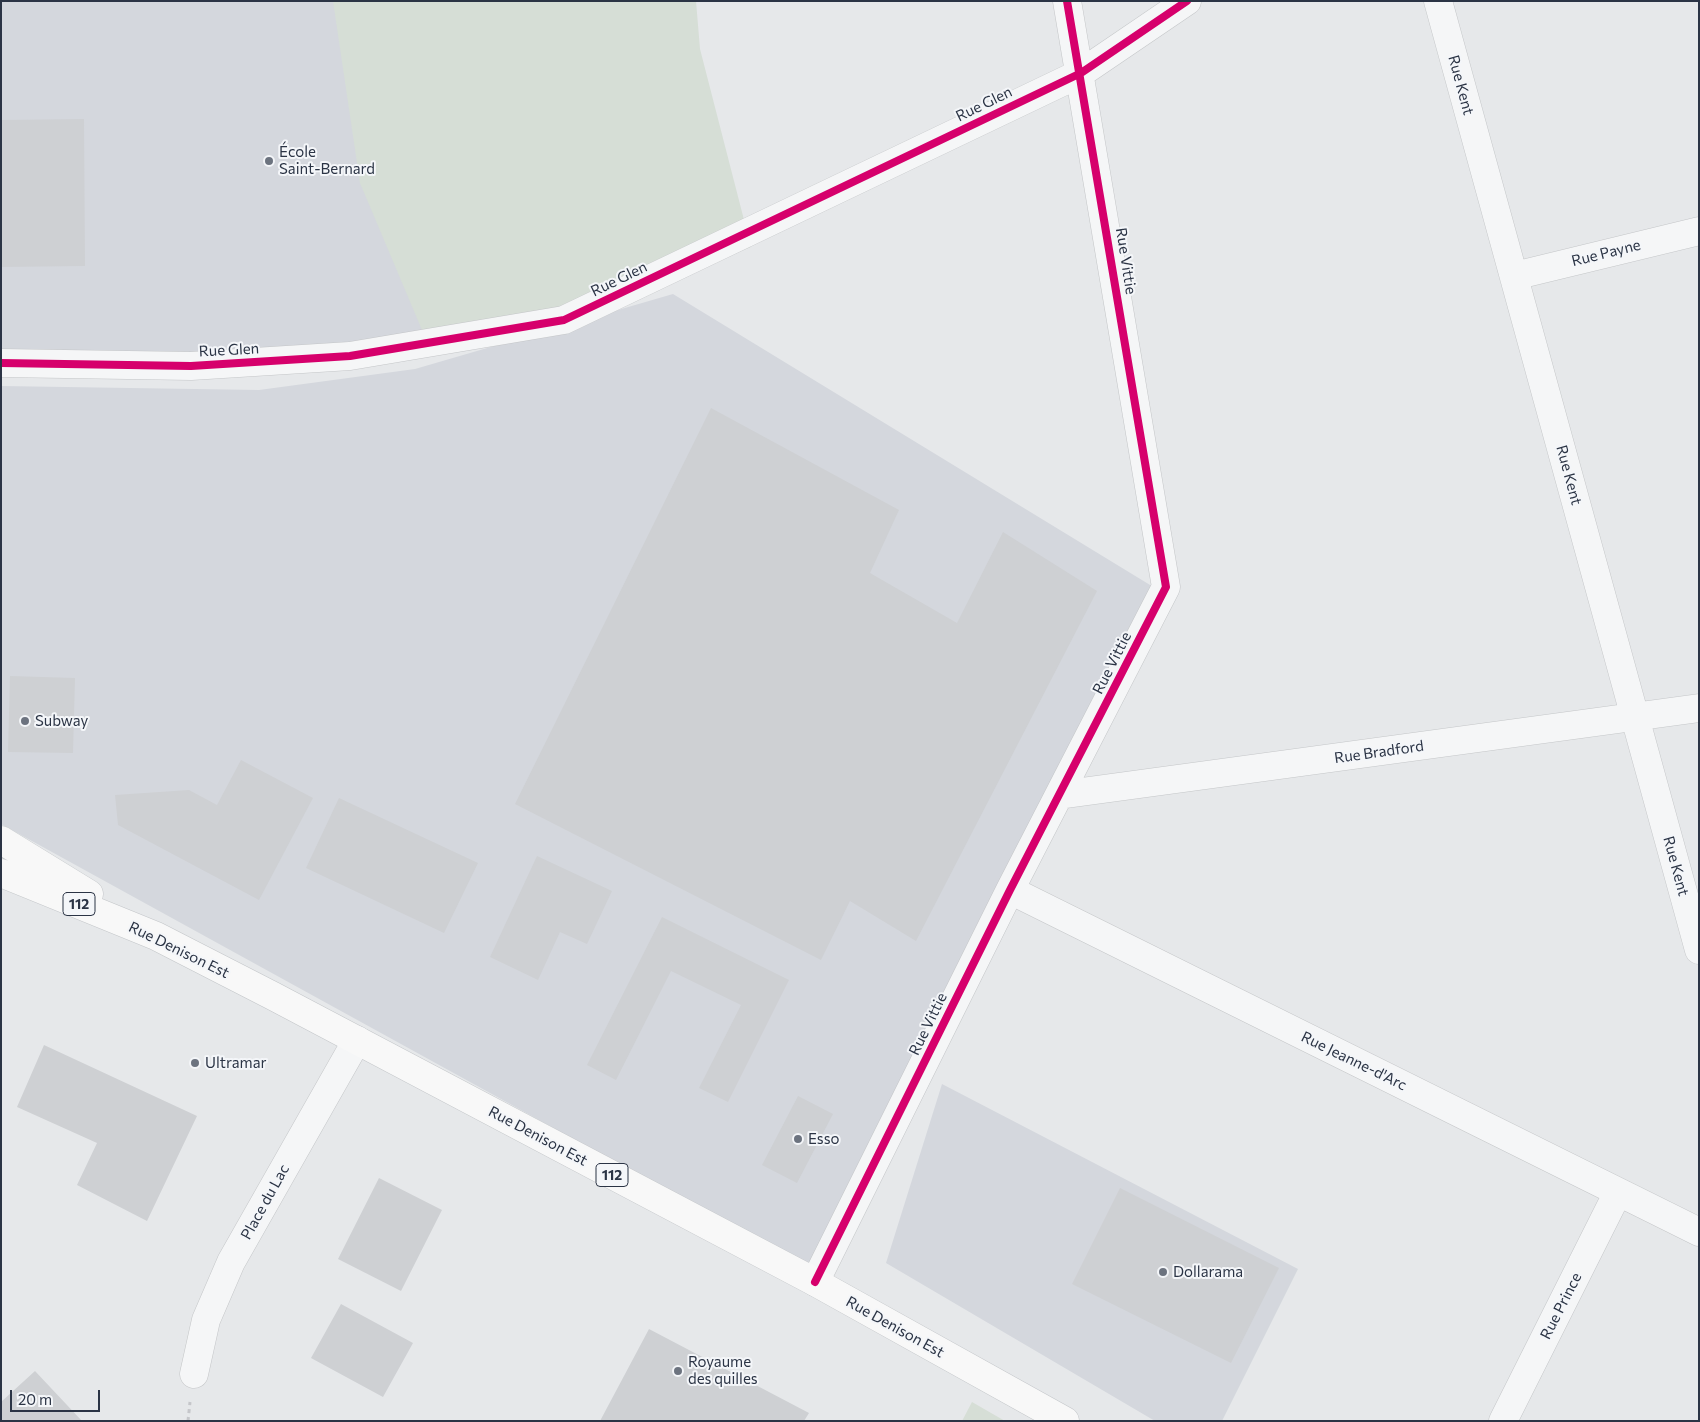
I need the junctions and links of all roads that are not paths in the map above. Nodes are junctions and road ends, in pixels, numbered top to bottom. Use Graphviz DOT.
graph roads {
  1 [pos="1067,1"];
  2 [pos="1187,1"];
  3 [pos="1438,1"];
  4 [pos="1081,73"];
  5 [pos="1699,230"];
  6 [pos="1514,276"];
  7 [pos="1,363"];
  8 [pos="1699,708"];
  9 [pos="1635,717"];
  10 [pos="1059,795"];
  11 [pos="1,840"];
  12 [pos="1,873"];
  13 [pos="1010,890"];
  14 [pos="156,936"];
  15 [pos="1699,950"];
  16 [pos="357,1040"];
  17 [pos="1618,1192"];
  18 [pos="1699,1232"];
  19 [pos="815,1282"];
  20 [pos="194,1374"];
  21 [pos="1065,1421"];
  22 [pos="1503,1421"];
  1 -- 4 [label="street, Rue Vittie"];
  2 -- 4 [label="street, Rue Glen"];
  3 -- 6 [label="street, Rue Kent"];
  4 -- 7 [label="street, Rue Glen"];
  4 -- 10 [label="street, Rue Vittie"];
  5 -- 6 [label="street, Rue Payne"];
  6 -- 9 [label="street, Rue Kent"];
  8 -- 9 [label="street, Rue Bradford"];
  9 -- 10 [label="street, Rue Bradford"];
  9 -- 15 [label="street, Rue Kent"];
  10 -- 13 [label="street, Rue Vittie"];
  11 -- 14 [label="main road"];
  12 -- 14 [label="main road, Rue Denison Est / 112"];
  13 -- 17 [label="street, Rue Jeanne-d'Arc"];
  13 -- 19 [label="street, Rue Vittie"];
  14 -- 16 [label="main road, Rue Denison Est / 112"];
  16 -- 19 [label="main road, Rue Denison Est / 112"];
  16 -- 20 [label="street, Place du Lac"];
  17 -- 18 [label="street, Rue Jeanne-d'Arc"];
  17 -- 22 [label="street, Rue Prince"];
  19 -- 21 [label="main road, Rue Denison Est / 112"];
}
